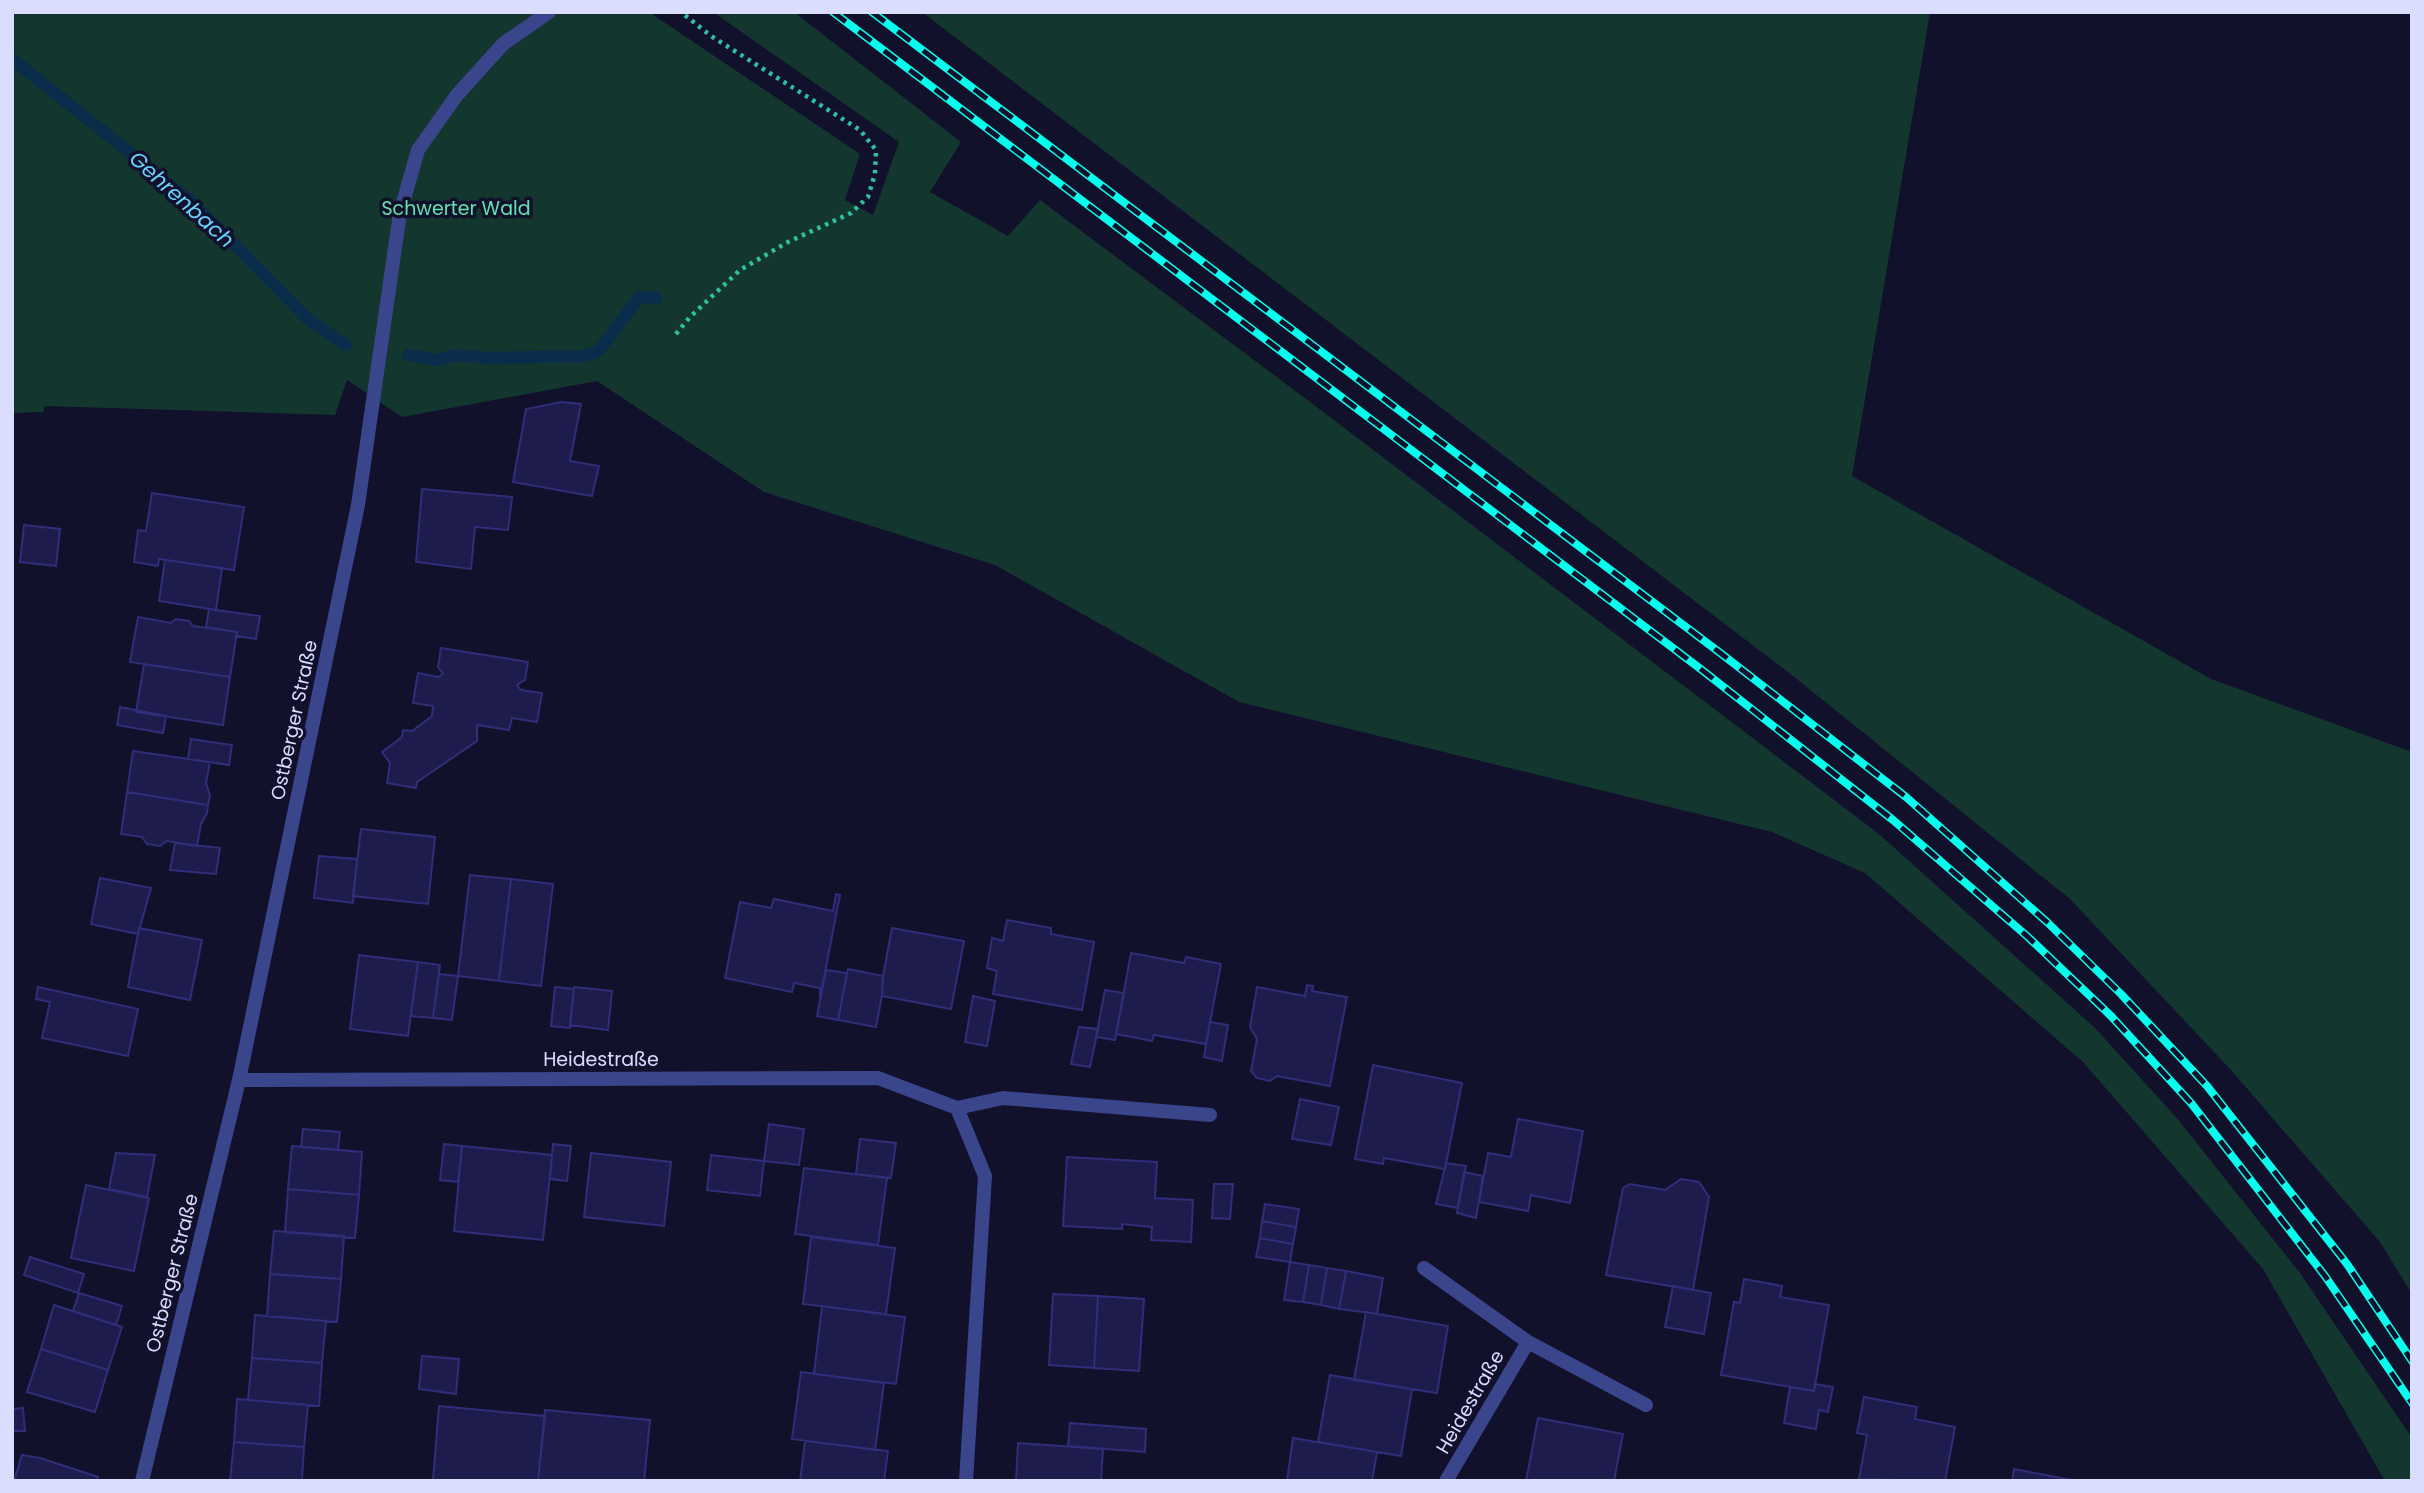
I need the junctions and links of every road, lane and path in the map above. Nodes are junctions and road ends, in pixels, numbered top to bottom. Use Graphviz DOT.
graph roads {
  1 [pos="548,12"];
  2 [pos="681,12"];
  3 [pos="676,334"];
  4 [pos="239,1080"];
  5 [pos="957,1108"];
  6 [pos="1210,1115"];
  7 [pos="1424,1268"];
  8 [pos="1528,1342"];
  9 [pos="1646,1405"];
  10 [pos="142,1481"];
  11 [pos="966,1481"];
  12 [pos="1446,1481"];
  1 -- 4 [label="street, Ostberger Straße"];
  2 -- 3 [label="path"];
  4 -- 5 [label="street, Heidestraße"];
  4 -- 10 [label="street, Ostberger Straße"];
  5 -- 6 [label="street"];
  5 -- 11 [label="street"];
  7 -- 8 [label="street, Heidestraße"];
  8 -- 9 [label="street, Heidestraße"];
  8 -- 12 [label="street, Heidestraße"];
}
